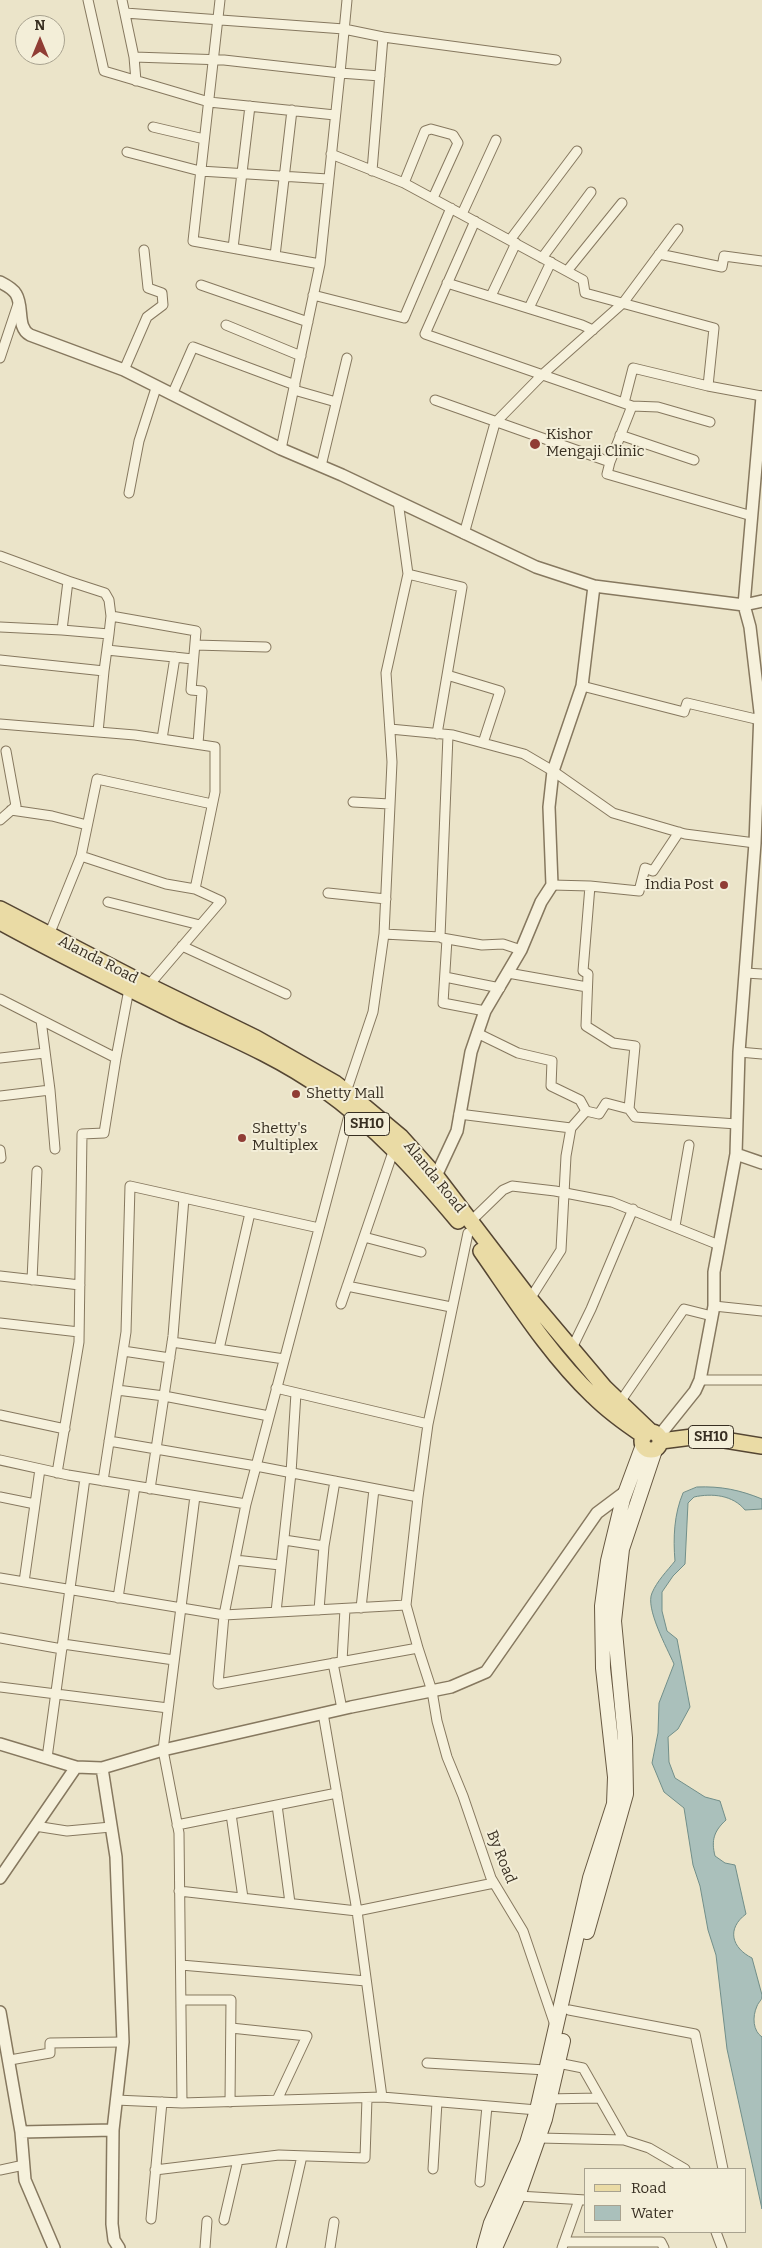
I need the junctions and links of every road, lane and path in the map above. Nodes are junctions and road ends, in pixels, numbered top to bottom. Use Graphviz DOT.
graph roads {
  1 [pos="88,0"];
  2 [pos="122,0"];
  3 [pos="220,0"];
  4 [pos="347,0"];
  5 [pos="125,13"];
  6 [pos="219,21"];
  7 [pos="344,29"];
  8 [pos="383,37"];
  9 [pos="134,57"];
  10 [pos="214,59"];
  11 [pos="556,60"];
  12 [pos="340,73"];
  13 [pos="380,76"];
  14 [pos="136,80"];
  15 [pos="209,102"];
  16 [pos="250,106"];
  17 [pos="292,110"];
  18 [pos="335,115"];
  19 [pos="153,128"];
  20 [pos="204,139"];
  21 [pos="496,140"];
  22 [pos="577,151"];
  23 [pos="127,152"];
  24 [pos="331,154"];
  25 [pos="200,171"];
  26 [pos="372,171"];
  27 [pos="244,172"];
  28 [pos="285,176"];
  29 [pos="328,179"];
  30 [pos="404,183"];
  31 [pos="591,192"];
  32 [pos="433,198"];
  33 [pos="622,203"];
  34 [pos="451,208"];
  35 [pos="462,214"];
  36 [pos="475,221"];
  37 [pos="678,229"];
  38 [pos="513,242"];
  39 [pos="233,248"];
  40 [pos="144,250"];
  41 [pos="659,254"];
  42 [pos="275,256"];
  43 [pos="542,258"];
  44 [pos="762,261"];
  45 [pos="551,262"];
  46 [pos="320,264"];
  47 [pos="567,271"];
  48 [pos="0,282"];
  49 [pos="447,282"];
  50 [pos="201,285"];
  51 [pos="313,295"];
  52 [pos="491,296"];
  53 [pos="19,302"];
  54 [pos="623,303"];
  55 [pos="529,308"];
  56 [pos="308,322"];
  57 [pos="226,325"];
  58 [pos="593,330"];
  59 [pos="301,356"];
  60 [pos="0,358"];
  61 [pos="347,358"];
  62 [pos="124,370"];
  63 [pos="543,374"];
  64 [pos="708,386"];
  65 [pos="156,388"];
  66 [pos="295,388"];
  67 [pos="172,395"];
  68 [pos="762,397"];
  69 [pos="435,400"];
  70 [pos="336,402"];
  71 [pos="628,405"];
  72 [pos="495,422"];
  73 [pos="710,422"];
  74 [pos="620,436"];
  75 [pos="281,449"];
  76 [pos="694,460"];
  77 [pos="610,462"];
  78 [pos="321,466"];
  79 [pos="129,493"];
  80 [pos="398,501"];
  81 [pos="752,516"];
  82 [pos="464,534"];
  83 [pos="0,556"];
  84 [pos="408,574"];
  85 [pos="68,580"];
  86 [pos="594,586"];
  87 [pos="762,601"];
  88 [pos="744,605"];
  89 [pos="111,616"];
  90 [pos="0,627"];
  91 [pos="62,630"];
  92 [pos="109,634"];
  93 [pos="195,645"];
  94 [pos="266,647"];
  95 [pos="107,650"];
  96 [pos="175,657"];
  97 [pos="193,659"];
  98 [pos="0,660"];
  99 [pos="104,671"];
  100 [pos="447,676"];
  101 [pos="582,686"];
  102 [pos="761,703"];
  103 [pos="760,720"];
  104 [pos="0,724"];
  105 [pos="390,729"];
  106 [pos="98,732"];
  107 [pos="761,732"];
  108 [pos="437,734"];
  109 [pos="448,735"];
  110 [pos="162,739"];
  111 [pos="484,743"];
  112 [pos="198,744"];
  113 [pos="6,751"];
  114 [pos="554,771"];
  115 [pos="353,802"];
  116 [pos="212,804"];
  117 [pos="390,804"];
  118 [pos="11,810"];
  119 [pos="759,814"];
  120 [pos="0,820"];
  121 [pos="87,825"];
  122 [pos="679,832"];
  123 [pos="755,843"];
  124 [pos="80,856"];
  125 [pos="552,884"];
  126 [pos="590,886"];
  127 [pos="195,889"];
  128 [pos="328,893"];
  129 [pos="386,899"];
  130 [pos="108,902"];
  131 [pos="0,909"];
  132 [pos="0,922"];
  133 [pos="200,925"];
  134 [pos="49,934"];
  135 [pos="384,934"];
  136 [pos="443,938"];
  137 [pos="182,946"];
  138 [pos="521,950"];
  139 [pos="508,973"];
  140 [pos="745,973"];
  141 [pos="762,974"];
  142 [pos="445,977"];
  143 [pos="149,985"];
  144 [pos="587,987"];
  145 [pos="500,988"];
  146 [pos="129,989"];
  147 [pos="286,994"];
  148 [pos="0,1000"];
  149 [pos="485,1011"];
  150 [pos="41,1020"];
  151 [pos="477,1033"];
  152 [pos="739,1052"];
  153 [pos="45,1053"];
  154 [pos="762,1054"];
  155 [pos="0,1058"];
  156 [pos="116,1058"];
  157 [pos="292,1064"];
  158 [pos="50,1090"];
  159 [pos="0,1096"];
  160 [pos="348,1101"];
  161 [pos="629,1109"];
  162 [pos="586,1111"];
  163 [pos="459,1114"];
  164 [pos="737,1124"];
  165 [pos="571,1128"];
  166 [pos="689,1145"];
  167 [pos="55,1149"];
  168 [pos="394,1149"];
  169 [pos="736,1154"];
  170 [pos="762,1163"];
  171 [pos="37,1171"];
  172 [pos="427,1173"];
  173 [pos="564,1193"];
  174 [pos="184,1198"];
  175 [pos="633,1209"];
  176 [pos="250,1213"];
  177 [pos="674,1226"];
  178 [pos="319,1228"];
  179 [pos="469,1228"];
  180 [pos="364,1237"];
  181 [pos="719,1245"];
  182 [pos="421,1252"];
  183 [pos="0,1276"];
  184 [pos="32,1280"];
  185 [pos="80,1285"];
  186 [pos="346,1286"];
  187 [pos="530,1299"];
  188 [pos="341,1304"];
  189 [pos="451,1308"];
  190 [pos="713,1311"];
  191 [pos="762,1311"];
  192 [pos="0,1323"];
  193 [pos="79,1332"];
  194 [pos="172,1342"];
  195 [pos="572,1348"];
  196 [pos="219,1349"];
  197 [pos="123,1351"];
  198 [pos="170,1358"];
  199 [pos="284,1359"];
  200 [pos="700,1380"];
  201 [pos="762,1380"];
  202 [pos="276,1388"];
  203 [pos="117,1390"];
  204 [pos="296,1393"];
  205 [pos="164,1396"];
  206 [pos="616,1408"];
  207 [pos="0,1415"];
  208 [pos="269,1416"];
  209 [pos="428,1424"];
  210 [pos="65,1429"];
  211 [pos="652,1440"];
  212 [pos="109,1441"];
  213 [pos="762,1446"];
  214 [pos="156,1448"];
  215 [pos="0,1460"];
  216 [pos="256,1466"];
  217 [pos="40,1469"];
  218 [pos="57,1473"];
  219 [pos="291,1473"];
  220 [pos="85,1478"];
  221 [pos="103,1481"];
  222 [pos="335,1481"];
  223 [pos="135,1486"];
  224 [pos="150,1489"];
  225 [pos="374,1489"];
  226 [pos="625,1492"];
  227 [pos="195,1496"];
  228 [pos="0,1497"];
  229 [pos="418,1497"];
  230 [pos="35,1504"];
  231 [pos="246,1504"];
  232 [pos="284,1540"];
  233 [pos="324,1546"];
  234 [pos="235,1560"];
  235 [pos="280,1565"];
  236 [pos="0,1578"];
  237 [pos="24,1582"];
  238 [pos="70,1590"];
  239 [pos="118,1598"];
  240 [pos="406,1605"];
  241 [pos="181,1608"];
  242 [pos="345,1608"];
  243 [pos="360,1608"];
  244 [pos="319,1610"];
  245 [pos="276,1612"];
  246 [pos="224,1616"];
  247 [pos="0,1638"];
  248 [pos="62,1646"];
  249 [pos="418,1648"];
  250 [pos="174,1660"];
  251 [pos="338,1662"];
  252 [pos="0,1687"];
  253 [pos="432,1691"];
  254 [pos="56,1694"];
  255 [pos="168,1708"];
  256 [pos="342,1709"];
  257 [pos="323,1714"];
  258 [pos="0,1744"];
  259 [pos="162,1750"];
  260 [pos="47,1758"];
  261 [pos="76,1767"];
  262 [pos="102,1768"];
  263 [pos="337,1793"];
  264 [pos="277,1805"];
  265 [pos="231,1814"];
  266 [pos="177,1824"];
  267 [pos="35,1826"];
  268 [pos="111,1827"];
  269 [pos="0,1878"];
  270 [pos="494,1883"];
  271 [pos="180,1891"];
  272 [pos="243,1898"];
  273 [pos="290,1904"];
  274 [pos="357,1911"];
  275 [pos="180,1965"];
  276 [pos="366,1981"];
  277 [pos="181,2000"];
  278 [pos="569,2010"];
  279 [pos="0,2012"];
  280 [pos="231,2028"];
  281 [pos="556,2028"];
  282 [pos="123,2042"];
  283 [pos="10,2060"];
  284 [pos="427,2063"];
  285 [pos="552,2066"];
  286 [pos="382,2097"];
  287 [pos="367,2098"];
  288 [pos="600,2098"];
  289 [pos="116,2100"];
  290 [pos="277,2100"];
  291 [pos="162,2102"];
  292 [pos="230,2102"];
  293 [pos="437,2102"];
  294 [pos="182,2103"];
  295 [pos="542,2103"];
  296 [pos="487,2106"];
  297 [pos="113,2130"];
  298 [pos="21,2132"];
  299 [pos="539,2138"];
  300 [pos="624,2140"];
  301 [pos="302,2156"];
  302 [pos="238,2160"];
  303 [pos="24,2165"];
  304 [pos="683,2168"];
  305 [pos="723,2168"];
  306 [pos="433,2169"];
  307 [pos="0,2170"];
  308 [pos="156,2170"];
  309 [pos="480,2182"];
  310 [pos="518,2196"];
  311 [pos="582,2200"];
  312 [pos="151,2219"];
  313 [pos="224,2220"];
  314 [pos="207,2221"];
  315 [pos="334,2222"];
  316 [pos="658,2233"];
  317 [pos="716,2233"];
  318 [pos="563,2245"];
  319 [pos="662,2245"];
  320 [pos="54,2248"];
  321 [pos="119,2248"];
  322 [pos="204,2248"];
  323 [pos="284,2248"];
  324 [pos="330,2248"];
  325 [pos="484,2248"];
  326 [pos="496,2248"];
  327 [pos="722,2248"];
  1 -- 14 [label="street"];
  2 -- 5 [label="street"];
  3 -- 6 [label="street"];
  4 -- 7 [label="street"];
  5 -- 6 [label="street"];
  5 -- 9 [label="street"];
  6 -- 7 [label="street"];
  6 -- 10 [label="street"];
  7 -- 8 [label="street"];
  7 -- 12 [label="street"];
  8 -- 11 [label="street"];
  8 -- 13 [label="street"];
  9 -- 10 [label="street"];
  9 -- 14 [label="street"];
  10 -- 12 [label="street"];
  10 -- 15 [label="street"];
  12 -- 13 [label="street"];
  12 -- 18 [label="street"];
  13 -- 26 [label="street"];
  14 -- 15 [label="street"];
  15 -- 16 [label="street"];
  15 -- 20 [label="street"];
  16 -- 17 [label="street"];
  16 -- 27 [label="street"];
  17 -- 18 [label="street"];
  17 -- 28 [label="street"];
  18 -- 24 [label="street"];
  19 -- 20 [label="street"];
  20 -- 25 [label="street"];
  21 -- 35 [label="street"];
  22 -- 38 [label="street"];
  23 -- 25 [label="street"];
  24 -- 26 [label="street"];
  24 -- 29 [label="street"];
  25 -- 27 [label="street"];
  25 -- 39 [label="street"];
  26 -- 30 [label="street"];
  27 -- 28 [label="street"];
  27 -- 39 [label="street"];
  28 -- 29 [label="street"];
  28 -- 42 [label="street"];
  29 -- 46 [label="street"];
  30 -- 32 [label="street"];
  30 -- 32 [label="street"];
  31 -- 43 [label="street"];
  32 -- 34 [label="street"];
  33 -- 47 [label="street"];
  34 -- 35 [label="street"];
  34 -- 51 [label="street"];
  35 -- 36 [label="street"];
  36 -- 38 [label="street"];
  36 -- 49 [label="street"];
  37 -- 41 [label="street"];
  38 -- 43 [label="street"];
  38 -- 52 [label="street"];
  39 -- 42 [label="street"];
  40 -- 62 [label="street"];
  41 -- 44 [label="street"];
  41 -- 54 [label="street"];
  42 -- 46 [label="street"];
  43 -- 45 [label="street"];
  45 -- 47 [label="street"];
  45 -- 55 [label="street"];
  46 -- 51 [label="street"];
  47 -- 54 [label="street"];
  48 -- 53 [label="street"];
  49 -- 52 [label="street"];
  49 -- 63 [label="street"];
  50 -- 56 [label="street"];
  51 -- 56 [label="street"];
  52 -- 55 [label="street"];
  53 -- 60 [label="street"];
  53 -- 62 [label="street"];
  54 -- 58 [label="street"];
  54 -- 64 [label="street"];
  55 -- 58 [label="street"];
  56 -- 59 [label="street"];
  57 -- 59 [label="street"];
  58 -- 63 [label="street"];
  59 -- 66 [label="street"];
  61 -- 70 [label="street"];
  62 -- 65 [label="street"];
  63 -- 71 [label="street"];
  63 -- 72 [label="street"];
  64 -- 68 [label="street"];
  64 -- 71 [label="street"];
  65 -- 67 [label="street"];
  65 -- 79 [label="street"];
  66 -- 67 [label="street"];
  66 -- 70 [label="street"];
  66 -- 75 [label="street"];
  67 -- 75 [label="street"];
  68 -- 81 [label="street"];
  69 -- 72 [label="street"];
  70 -- 78 [label="street"];
  71 -- 73 [label="street"];
  71 -- 74 [label="street"];
  72 -- 77 [label="street"];
  72 -- 82 [label="street"];
  74 -- 76 [label="street"];
  74 -- 77 [label="street"];
  75 -- 78 [label="street"];
  77 -- 81 [label="street"];
  78 -- 80 [label="street"];
  80 -- 82 [label="street"];
  80 -- 84 [label="street"];
  81 -- 88 [label="street"];
  82 -- 86 [label="street"];
  83 -- 85 [label="street"];
  84 -- 100 [label="street"];
  84 -- 105 [label="street"];
  85 -- 89 [label="street"];
  85 -- 91 [label="street"];
  86 -- 88 [label="street"];
  86 -- 101 [label="street"];
  87 -- 88 [label="street"];
  88 -- 102 [label="street"];
  89 -- 92 [label="street"];
  89 -- 93 [label="street"];
  90 -- 91 [label="street"];
  91 -- 92 [label="street"];
  92 -- 95 [label="street"];
  93 -- 94 [label="street"];
  93 -- 97 [label="street"];
  95 -- 96 [label="street"];
  95 -- 99 [label="street"];
  96 -- 97 [label="street"];
  96 -- 110 [label="street"];
  97 -- 112 [label="street"];
  98 -- 99 [label="street"];
  99 -- 106 [label="street"];
  100 -- 108 [label="street"];
  100 -- 111 [label="street"];
  101 -- 103 [label="street"];
  101 -- 114 [label="street"];
  102 -- 103 [label="street"];
  103 -- 107 [label="street"];
  104 -- 106 [label="street"];
  105 -- 108 [label="street"];
  105 -- 117 [label="street"];
  106 -- 110 [label="street"];
  107 -- 119 [label="street"];
  108 -- 109 [label="street"];
  109 -- 111 [label="street"];
  109 -- 136 [label="street"];
  110 -- 112 [label="street"];
  111 -- 114 [label="street"];
  112 -- 116 [label="street"];
  113 -- 118 [label="street"];
  114 -- 122 [label="street"];
  114 -- 125 [label="street"];
  115 -- 117 [label="street"];
  116 -- 121 [label="street"];
  116 -- 127 [label="street"];
  117 -- 129 [label="street"];
  118 -- 120 [label="street"];
  118 -- 121 [label="street"];
  119 -- 123 [label="street"];
  121 -- 124 [label="street"];
  122 -- 123 [label="street"];
  122 -- 126 [label="street"];
  123 -- 140 [label="street"];
  124 -- 127 [label="street"];
  124 -- 134 [label="street"];
  125 -- 126 [label="street"];
  125 -- 138 [label="street"];
  126 -- 144 [label="street"];
  127 -- 133 [label="street"];
  128 -- 129 [label="street"];
  129 -- 135 [label="street"];
  130 -- 133 [label="street"];
  131 -- 134 [label="main road, Alanda Road / SH10"];
  132 -- 146 [label="main road, Alanda Road / SH10"];
  133 -- 137 [label="street"];
  134 -- 143 [label="main road, Alanda Road / SH10"];
  135 -- 136 [label="street"];
  135 -- 160 [label="street"];
  136 -- 138 [label="street"];
  136 -- 142 [label="street"];
  137 -- 143 [label="street"];
  137 -- 147 [label="street"];
  138 -- 139 [label="street"];
  139 -- 144 [label="street"];
  139 -- 145 [label="street"];
  140 -- 141 [label="street"];
  140 -- 152 [label="street"];
  142 -- 145 [label="street"];
  142 -- 149 [label="street"];
  143 -- 157 [label="main road, Alanda Road / SH10"];
  144 -- 161 [label="street"];
  145 -- 149 [label="street"];
  146 -- 156 [label="street"];
  146 -- 157 [label="main road, Alanda Road / SH10"];
  148 -- 150 [label="street"];
  149 -- 151 [label="street"];
  150 -- 153 [label="street"];
  150 -- 156 [label="street"];
  151 -- 162 [label="street"];
  151 -- 163 [label="street"];
  152 -- 154 [label="street"];
  152 -- 164 [label="street"];
  153 -- 155 [label="street"];
  153 -- 158 [label="street"];
  156 -- 185 [label="street"];
  157 -- 160 [label="main road, Alanda Road / SH10"];
  158 -- 159 [label="street"];
  158 -- 167 [label="street"];
  160 -- 168 [label="main road, Alanda Road / SH10"];
  160 -- 172 [label="main road, Alanda Road / SH10"];
  160 -- 178 [label="street"];
  161 -- 162 [label="street"];
  161 -- 164 [label="street"];
  162 -- 165 [label="street"];
  163 -- 165 [label="street"];
  163 -- 172 [label="street"];
  164 -- 169 [label="street"];
  165 -- 173 [label="street"];
  166 -- 177 [label="street"];
  168 -- 172 [label="main road, Alanda Road / SH10"];
  168 -- 180 [label="street"];
  169 -- 170 [label="street"];
  169 -- 181 [label="street"];
  171 -- 184 [label="street"];
  172 -- 179 [label="main road, Alanda Road / SH10"];
  173 -- 175 [label="street"];
  173 -- 179 [label="street"];
  173 -- 187 [label="street"];
  174 -- 176 [label="street"];
  174 -- 194 [label="street"];
  174 -- 197 [label="street"];
  175 -- 177 [label="street"];
  175 -- 195 [label="street"];
  176 -- 178 [label="street"];
  176 -- 196 [label="street"];
  177 -- 181 [label="street"];
  178 -- 199 [label="street"];
  179 -- 187 [label="main road, Alanda Road / SH10"];
  179 -- 189 [label="street"];
  179 -- 206 [label="main road, Alanda Road / SH10"];
  180 -- 182 [label="street"];
  180 -- 186 [label="street"];
  181 -- 190 [label="street"];
  183 -- 184 [label="street"];
  184 -- 185 [label="street"];
  185 -- 193 [label="street"];
  186 -- 188 [label="street"];
  186 -- 189 [label="street"];
  187 -- 195 [label="main road, Alanda Road / SH10"];
  189 -- 209 [label="street"];
  190 -- 191 [label="street"];
  190 -- 200 [label="street"];
  190 -- 206 [label="street"];
  192 -- 193 [label="street"];
  193 -- 210 [label="street"];
  194 -- 196 [label="street"];
  194 -- 198 [label="street"];
  195 -- 206 [label="main road, Alanda Road / SH10"];
  196 -- 199 [label="street"];
  197 -- 198 [label="street"];
  197 -- 203 [label="street"];
  198 -- 205 [label="street"];
  199 -- 202 [label="street"];
  200 -- 201 [label="street"];
  200 -- 211 [label="street"];
  202 -- 204 [label="street"];
  202 -- 208 [label="street"];
  203 -- 205 [label="street"];
  203 -- 212 [label="street"];
  204 -- 209 [label="street"];
  204 -- 219 [label="street"];
  205 -- 208 [label="street"];
  205 -- 214 [label="street"];
  206 -- 211 [label="main road, Alanda Road / SH10"];
  207 -- 210 [label="street"];
  208 -- 216 [label="street"];
  209 -- 229 [label="street"];
  210 -- 218 [label="street"];
  211 -- 213 [label="main road, SH10"];
  211 -- 226 [label="main road"];
  211 -- 278 [label="main road"];
  212 -- 214 [label="street"];
  212 -- 221 [label="street"];
  214 -- 216 [label="street"];
  214 -- 224 [label="street"];
  215 -- 217 [label="street"];
  216 -- 219 [label="street"];
  216 -- 231 [label="street"];
  217 -- 218 [label="street"];
  217 -- 230 [label="street"];
  218 -- 220 [label="street"];
  219 -- 222 [label="street"];
  219 -- 232 [label="street"];
  220 -- 221 [label="street"];
  220 -- 238 [label="street"];
  221 -- 223 [label="street"];
  222 -- 225 [label="street"];
  222 -- 233 [label="street"];
  223 -- 224 [label="street"];
  223 -- 239 [label="street"];
  224 -- 227 [label="street"];
  225 -- 229 [label="street"];
  225 -- 243 [label="street"];
  226 -- 253 [label="street"];
  226 -- 281 [label="main road"];
  227 -- 231 [label="street"];
  227 -- 241 [label="street"];
  228 -- 230 [label="street"];
  229 -- 240 [label="street"];
  230 -- 237 [label="street"];
  231 -- 234 [label="street"];
  232 -- 233 [label="street"];
  232 -- 235 [label="street"];
  233 -- 244 [label="street"];
  234 -- 235 [label="street"];
  234 -- 246 [label="street"];
  235 -- 245 [label="street"];
  236 -- 237 [label="street"];
  237 -- 238 [label="street"];
  238 -- 239 [label="street"];
  238 -- 248 [label="street"];
  239 -- 241 [label="street"];
  240 -- 243 [label="street"];
  240 -- 249 [label="street, By Road"];
  241 -- 246 [label="street"];
  241 -- 250 [label="street"];
  242 -- 243 [label="street"];
  242 -- 244 [label="street"];
  242 -- 251 [label="street"];
  244 -- 245 [label="street"];
  245 -- 246 [label="street"];
  246 -- 251 [label="street"];
  247 -- 248 [label="street"];
  248 -- 250 [label="street"];
  248 -- 254 [label="street"];
  249 -- 251 [label="street"];
  249 -- 253 [label="street, By Road"];
  250 -- 255 [label="street"];
  251 -- 256 [label="street"];
  252 -- 254 [label="street"];
  253 -- 256 [label="street"];
  253 -- 270 [label="street, By Road"];
  254 -- 255 [label="street"];
  254 -- 260 [label="street"];
  255 -- 259 [label="street"];
  256 -- 257 [label="street"];
  257 -- 259 [label="street"];
  257 -- 263 [label="street"];
  258 -- 260 [label="street"];
  259 -- 262 [label="street"];
  259 -- 266 [label="street"];
  260 -- 261 [label="street"];
  261 -- 262 [label="street"];
  261 -- 267 [label="street"];
  262 -- 268 [label="street"];
  263 -- 264 [label="street"];
  263 -- 274 [label="street"];
  264 -- 265 [label="street"];
  264 -- 273 [label="street"];
  265 -- 266 [label="street"];
  265 -- 272 [label="street"];
  266 -- 271 [label="street"];
  267 -- 268 [label="street"];
  267 -- 269 [label="street"];
  268 -- 282 [label="street"];
  270 -- 274 [label="street"];
  270 -- 281 [label="street, By Road"];
  271 -- 272 [label="street"];
  271 -- 275 [label="street"];
  272 -- 273 [label="street"];
  273 -- 274 [label="street"];
  274 -- 276 [label="street"];
  275 -- 276 [label="street"];
  275 -- 277 [label="street"];
  276 -- 286 [label="street"];
  277 -- 280 [label="street"];
  277 -- 294 [label="street"];
  278 -- 285 [label="main road"];
  278 -- 305 [label="street"];
  279 -- 283 [label="street"];
  280 -- 290 [label="street"];
  280 -- 292 [label="street"];
  281 -- 285 [label="main road"];
  282 -- 283 [label="street"];
  282 -- 289 [label="street"];
  283 -- 298 [label="street"];
  284 -- 285 [label="street"];
  285 -- 288 [label="street"];
  285 -- 295 [label="main road"];
  286 -- 287 [label="street"];
  286 -- 293 [label="street"];
  287 -- 290 [label="street"];
  287 -- 301 [label="street"];
  288 -- 295 [label="street"];
  288 -- 300 [label="street"];
  289 -- 291 [label="street"];
  289 -- 297 [label="street"];
  290 -- 292 [label="street"];
  291 -- 294 [label="street"];
  291 -- 308 [label="street"];
  292 -- 294 [label="street"];
  293 -- 296 [label="street"];
  293 -- 306 [label="street"];
  295 -- 296 [label="street"];
  295 -- 299 [label="main road"];
  295 -- 325 [label="main road"];
  296 -- 309 [label="street"];
  297 -- 298 [label="street"];
  297 -- 321 [label="street"];
  298 -- 303 [label="street"];
  299 -- 300 [label="street"];
  299 -- 310 [label="main road"];
  300 -- 304 [label="street"];
  301 -- 302 [label="street"];
  301 -- 323 [label="street"];
  302 -- 308 [label="street"];
  302 -- 313 [label="street"];
  303 -- 307 [label="street"];
  303 -- 320 [label="street"];
  308 -- 312 [label="street"];
  310 -- 311 [label="street"];
  310 -- 326 [label="main road"];
  311 -- 318 [label="street"];
  314 -- 322 [label="street"];
  315 -- 324 [label="street"];
  316 -- 319 [label="street"];
  317 -- 327 [label="street"];
  318 -- 319 [label="street"];
}
